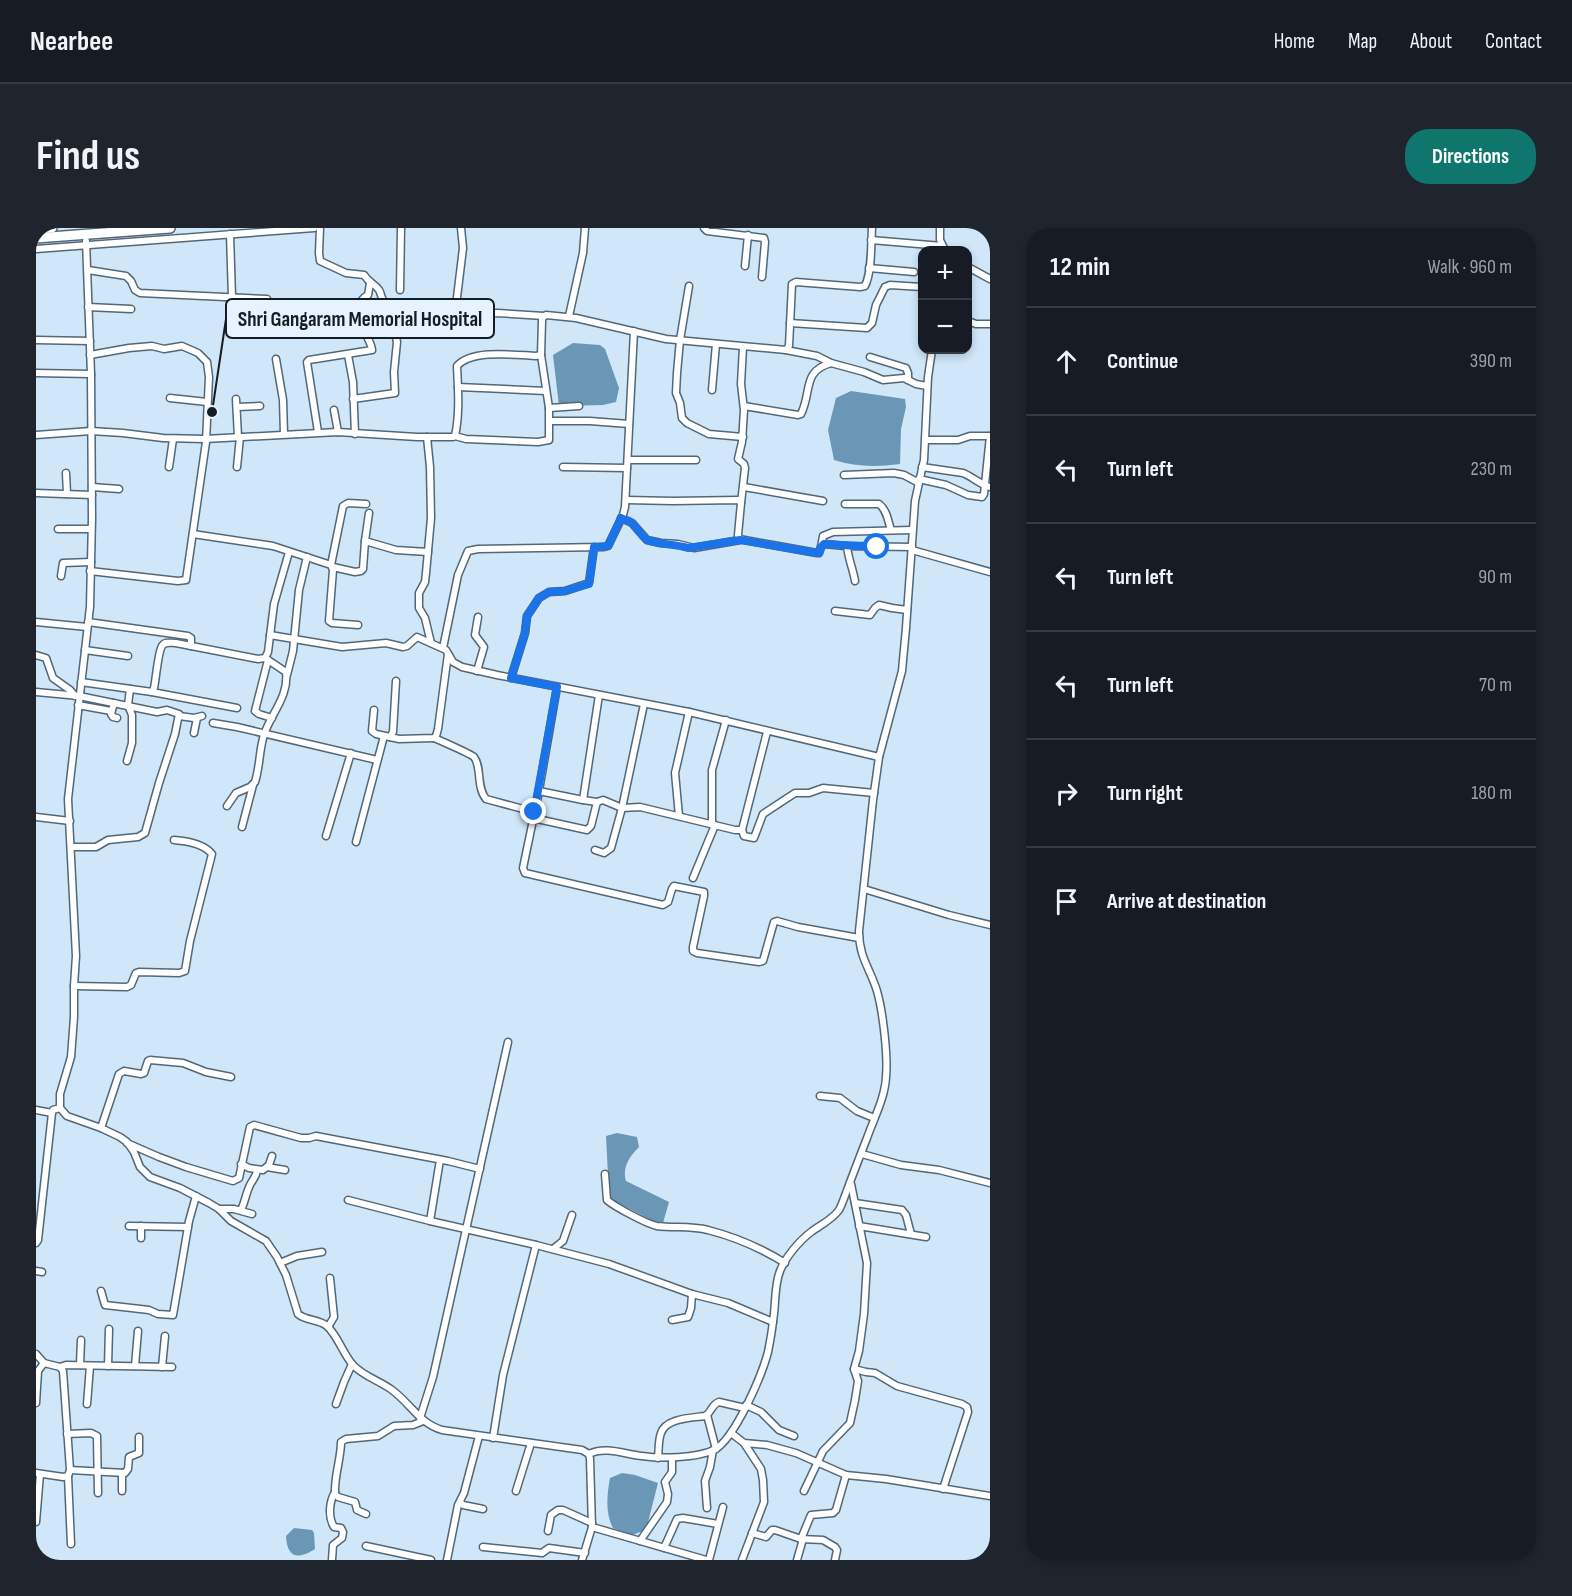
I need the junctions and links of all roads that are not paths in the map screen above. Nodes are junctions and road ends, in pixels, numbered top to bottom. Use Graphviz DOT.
graph roads {
  1 [pos="52,228"];
  2 [pos="170,228"];
  3 [pos="314,228"];
  4 [pos="320,228"];
  5 [pos="401,228"];
  6 [pos="461,228"];
  7 [pos="585,228"];
  8 [pos="704,228"];
  9 [pos="872,228"];
  10 [pos="940,228"];
  11 [pos="36,229"];
  12 [pos="230,234"];
  13 [pos="748,235"];
  14 [pos="36,238"];
  15 [pos="871,240"];
  16 [pos="86,244"];
  17 [pos="925,246"];
  18 [pos="942,246"];
  19 [pos="36,249"];
  20 [pos="745,266"];
  21 [pos="869,268"];
  22 [pos="972,269"];
  23 [pos="88,270"];
  24 [pos="914,272"];
  25 [pos="762,277"];
  26 [pos="990,279"];
  27 [pos="370,283"];
  28 [pos="688,286"];
  29 [pos="918,287"];
  30 [pos="400,290"];
  31 [pos="232,297"];
  32 [pos="267,299"];
  33 [pos="88,307"];
  34 [pos="131,309"];
  35 [pos="397,313"];
  36 [pos="455,314"];
  37 [pos="544,316"];
  38 [pos="569,316"];
  39 [pos="972,322"];
  40 [pos="790,323"];
  41 [pos="990,324"];
  42 [pos="634,331"];
  43 [pos="36,340"];
  44 [pos="680,340"];
  45 [pos="90,341"];
  46 [pos="716,344"];
  47 [pos="743,346"];
  48 [pos="786,350"];
  49 [pos="931,354"];
  50 [pos="90,355"];
  51 [pos="348,355"];
  52 [pos="542,355"];
  53 [pos="870,357"];
  54 [pos="276,359"];
  55 [pos="831,363"];
  56 [pos="36,373"];
  57 [pos="92,374"];
  58 [pos="908,380"];
  59 [pos="927,386"];
  60 [pos="458,387"];
  61 [pos="712,390"];
  62 [pos="546,391"];
  63 [pos="170,398"];
  64 [pos="236,399"];
  65 [pos="353,399"];
  66 [pos="207,402"];
  67 [pos="260,406"];
  68 [pos="579,406"];
  69 [pos="744,406"];
  70 [pos="237,408"];
  71 [pos="549,408"];
  72 [pos="334,410"];
  73 [pos="550,421"];
  74 [pos="629,424"];
  75 [pos="91,431"];
  76 [pos="318,432"];
  77 [pos="338,432"];
  78 [pos="284,434"];
  79 [pos="355,434"];
  80 [pos="36,435"];
  81 [pos="455,436"];
  82 [pos="990,436"];
  83 [pos="239,437"];
  84 [pos="427,437"];
  85 [pos="742,437"];
  86 [pos="173,439"];
  87 [pos="205,439"];
  88 [pos="926,440"];
  89 [pos="628,459"];
  90 [pos="696,460"];
  91 [pos="169,467"];
  92 [pos="237,467"];
  93 [pos="563,467"];
  94 [pos="922,467"];
  95 [pos="627,468"];
  96 [pos="66,473"];
  97 [pos="844,475"];
  98 [pos="919,481"];
  99 [pos="987,486"];
  100 [pos="744,487"];
  101 [pos="119,489"];
  102 [pos="92,491"];
  103 [pos="36,493"];
  104 [pos="67,494"];
  105 [pos="626,500"];
  106 [pos="823,501"];
  107 [pos="741,503"];
  108 [pos="366,504"];
  109 [pos="845,504"];
  110 [pos="369,513"];
  111 [pos="621,518"];
  112 [pos="58,529"];
  113 [pos="91,529"];
  114 [pos="891,530"];
  115 [pos="912,530"];
  116 [pos="193,534"];
  117 [pos="740,540"];
  118 [pos="365,541"];
  119 [pos="847,546"];
  120 [pos="594,547"];
  121 [pos="821,547"];
  122 [pos="912,548"];
  123 [pos="289,552"];
  124 [pos="428,552"];
  125 [pos="306,557"];
  126 [pos="91,562"];
  127 [pos="332,566"];
  128 [pos="90,571"];
  129 [pos="990,572"];
  130 [pos="61,576"];
  131 [pos="855,581"];
  132 [pos="907,610"];
  133 [pos="835,611"];
  134 [pos="478,617"];
  135 [pos="36,622"];
  136 [pos="88,624"];
  137 [pos="358,625"];
  138 [pos="270,635"];
  139 [pos="294,639"];
  140 [pos="431,643"];
  141 [pos="191,646"];
  142 [pos="442,648"];
  143 [pos="85,650"];
  144 [pos="448,654"];
  145 [pos="36,655"];
  146 [pos="128,656"];
  147 [pos="267,659"];
  148 [pos="477,671"];
  149 [pos="286,675"];
  150 [pos="511,678"];
  151 [pos="396,681"];
  152 [pos="81,682"];
  153 [pos="557,687"];
  154 [pos="130,689"];
  155 [pos="36,692"];
  156 [pos="152,692"];
  157 [pos="599,695"];
  158 [pos="77,696"];
  159 [pos="114,703"];
  160 [pos="644,704"];
  161 [pos="78,705"];
  162 [pos="128,705"];
  163 [pos="237,708"];
  164 [pos="374,710"];
  165 [pos="111,711"];
  166 [pos="689,712"];
  167 [pos="179,716"];
  168 [pos="117,718"];
  169 [pos="272,718"];
  170 [pos="726,720"];
  171 [pos="213,723"];
  172 [pos="767,732"];
  173 [pos="194,733"];
  174 [pos="264,734"];
  175 [pos="387,736"];
  176 [pos="434,738"];
  177 [pos="351,753"];
  178 [pos="879,757"];
  179 [pos="377,760"];
  180 [pos="128,761"];
  181 [pos="253,785"];
  182 [pos="539,792"];
  183 [pos="874,793"];
  184 [pos="583,800"];
  185 [pos="597,802"];
  186 [pos="227,806"];
  187 [pos="622,808"];
  188 [pos="534,815"];
  189 [pos="679,816"];
  190 [pos="36,817"];
  191 [pos="70,821"];
  192 [pos="714,824"];
  193 [pos="242,827"];
  194 [pos="742,830"];
  195 [pos="326,836"];
  196 [pos="174,840"];
  197 [pos="356,842"];
  198 [pos="71,847"];
  199 [pos="595,850"];
  200 [pos="693,878"];
  201 [pos="864,889"];
  202 [pos="990,925"];
  203 [pos="859,938"];
  204 [pos="74,986"];
  205 [pos="508,1042"];
  206 [pos="231,1077"];
  207 [pos="820,1095"];
  208 [pos="60,1108"];
  209 [pos="36,1110"];
  210 [pos="52,1113"];
  211 [pos="874,1118"];
  212 [pos="102,1128"];
  213 [pos="127,1143"];
  214 [pos="862,1154"];
  215 [pos="272,1156"];
  216 [pos="440,1160"];
  217 [pos="241,1164"];
  218 [pos="267,1167"];
  219 [pos="480,1169"];
  220 [pos="285,1170"];
  221 [pos="258,1171"];
  222 [pos="605,1174"];
  223 [pos="850,1182"];
  224 [pos="990,1184"];
  225 [pos="196,1196"];
  226 [pos="348,1200"];
  227 [pos="855,1203"];
  228 [pos="219,1209"];
  229 [pos="241,1210"];
  230 [pos="252,1214"];
  231 [pos="572,1215"];
  232 [pos="430,1221"];
  233 [pos="129,1226"];
  234 [pos="141,1226"];
  235 [pos="860,1226"];
  236 [pos="188,1227"];
  237 [pos="467,1229"];
  238 [pos="911,1234"];
  239 [pos="926,1237"];
  240 [pos="141,1238"];
  241 [pos="36,1243"];
  242 [pos="536,1245"];
  243 [pos="553,1249"];
  244 [pos="322,1252"];
  245 [pos="280,1263"];
  246 [pos="785,1263"];
  247 [pos="330,1278"];
  248 [pos="101,1291"];
  249 [pos="692,1294"];
  250 [pos="672,1320"];
  251 [pos="773,1322"];
  252 [pos="328,1327"];
  253 [pos="109,1329"];
  254 [pos="138,1331"];
  255 [pos="165,1336"];
  256 [pos="81,1340"];
  257 [pos="36,1354"];
  258 [pos="44,1363"];
  259 [pos="352,1364"];
  260 [pos="80,1365"];
  261 [pos="90,1366"];
  262 [pos="108,1366"];
  263 [pos="135,1366"];
  264 [pos="162,1366"];
  265 [pos="60,1367"];
  266 [pos="172,1367"];
  267 [pos="854,1369"];
  268 [pos="36,1403"];
  269 [pos="87,1404"];
  270 [pos="336,1404"];
  271 [pos="746,1407"];
  272 [pos="707,1415"];
  273 [pos="422,1419"];
  274 [pos="731,1433"];
  275 [pos="67,1434"];
  276 [pos="479,1436"];
  277 [pos="794,1436"];
  278 [pos="139,1437"];
  279 [pos="493,1438"];
  280 [pos="531,1443"];
  281 [pos="744,1443"];
  282 [pos="714,1450"];
  283 [pos="589,1454"];
  284 [pos="658,1458"];
  285 [pos="672,1458"];
  286 [pos="817,1462"];
  287 [pos="99,1472"];
  288 [pos="38,1473"];
  289 [pos="69,1473"];
  290 [pos="122,1473"];
  291 [pos="846,1475"];
  292 [pos="943,1489"];
  293 [pos="122,1491"];
  294 [pos="516,1491"];
  295 [pos="804,1491"];
  296 [pos="334,1492"];
  297 [pos="98,1493"];
  298 [pos="990,1496"];
  299 [pos="459,1502"];
  300 [pos="723,1507"];
  301 [pos="707,1508"];
  302 [pos="483,1509"];
  303 [pos="366,1514"];
  304 [pos="36,1522"];
  305 [pos="718,1524"];
  306 [pos="592,1525"];
  307 [pos="548,1532"];
  308 [pos="752,1533"];
  309 [pos="802,1539"];
  310 [pos="640,1541"];
  311 [pos="71,1544"];
  312 [pos="366,1546"];
  313 [pos="483,1546"];
  314 [pos="664,1548"];
  315 [pos="584,1556"];
  316 [pos="332,1560"];
  317 [pos="431,1560"];
  318 [pos="447,1560"];
  319 [pos="708,1560"];
  320 [pos="742,1560"];
  321 [pos="797,1560"];
  322 [pos="835,1560"];
  1 -- 11 [label="highway"];
  2 -- 14 [label="highway"];
  3 -- 12 [label="street"];
  4 -- 27 [label="street"];
  5 -- 30 [label="street"];
  6 -- 36 [label="street"];
  7 -- 38 [label="street"];
  8 -- 13 [label="street"];
  9 -- 15 [label="street"];
  10 -- 18 [label="street"];
  12 -- 16 [label="street"];
  12 -- 31 [label="street"];
  13 -- 20 [label="street"];
  13 -- 25 [label="street"];
  15 -- 17 [label="street"];
  15 -- 21 [label="street"];
  16 -- 19 [label="street"];
  16 -- 23 [label="street"];
  21 -- 24 [label="street"];
  21 -- 40 [label="street"];
  22 -- 26 [label="street"];
  23 -- 31 [label="street"];
  23 -- 33 [label="street"];
  27 -- 35 [label="street"];
  27 -- 51 [label="street"];
  28 -- 44 [label="street"];
  29 -- 40 [label="street"];
  31 -- 32 [label="street"];
  33 -- 34 [label="street"];
  33 -- 45 [label="street"];
  35 -- 36 [label="street"];
  35 -- 65 [label="street"];
  36 -- 37 [label="street"];
  37 -- 38 [label="street"];
  37 -- 52 [label="street"];
  38 -- 42 [label="street"];
  39 -- 41 [label="street"];
  40 -- 48 [label="street"];
  42 -- 44 [label="street"];
  42 -- 74 [label="street"];
  43 -- 45 [label="street"];
  44 -- 46 [label="street"];
  44 -- 85 [label="street"];
  45 -- 50 [label="street"];
  46 -- 47 [label="street"];
  46 -- 61 [label="street"];
  47 -- 48 [label="street"];
  47 -- 69 [label="street"];
  48 -- 55 [label="street"];
  49 -- 59 [label="street"];
  50 -- 57 [label="street"];
  50 -- 66 [label="street"];
  51 -- 65 [label="street"];
  51 -- 76 [label="street"];
  52 -- 60 [label="street"];
  52 -- 62 [label="street"];
  53 -- 58 [label="street"];
  54 -- 78 [label="street"];
  55 -- 58 [label="street"];
  55 -- 69 [label="street"];
  56 -- 57 [label="street"];
  57 -- 75 [label="street"];
  58 -- 59 [label="street"];
  59 -- 88 [label="street"];
  60 -- 62 [label="street"];
  60 -- 81 [label="street"];
  62 -- 71 [label="street"];
  63 -- 66 [label="street"];
  64 -- 70 [label="street"];
  65 -- 79 [label="street"];
  66 -- 87 [label="street"];
  67 -- 70 [label="street"];
  68 -- 71 [label="street"];
  69 -- 85 [label="street"];
  70 -- 83 [label="street"];
  71 -- 73 [label="street"];
  72 -- 77 [label="street"];
  73 -- 74 [label="street"];
  73 -- 81 [label="street"];
  74 -- 89 [label="street"];
  75 -- 80 [label="street"];
  75 -- 86 [label="street"];
  75 -- 102 [label="street"];
  76 -- 77 [label="street"];
  76 -- 78 [label="street"];
  77 -- 79 [label="street"];
  78 -- 83 [label="street"];
  79 -- 84 [label="street"];
  81 -- 84 [label="street"];
  82 -- 88 [label="street"];
  82 -- 99 [label="street"];
  83 -- 87 [label="street"];
  83 -- 92 [label="street"];
  84 -- 124 [label="street"];
  85 -- 100 [label="street"];
  86 -- 87 [label="street"];
  86 -- 91 [label="street"];
  87 -- 116 [label="street"];
  88 -- 94 [label="street"];
  89 -- 90 [label="street"];
  89 -- 95 [label="street"];
  93 -- 95 [label="street"];
  94 -- 98 [label="street"];
  94 -- 99 [label="street"];
  95 -- 105 [label="street"];
  96 -- 104 [label="street"];
  97 -- 98 [label="street"];
  98 -- 99 [label="street"];
  98 -- 115 [label="street"];
  100 -- 106 [label="street"];
  100 -- 107 [label="street"];
  101 -- 102 [label="street"];
  102 -- 104 [label="street"];
  102 -- 113 [label="street"];
  103 -- 104 [label="street"];
  105 -- 107 [label="street"];
  105 -- 111 [label="street"];
  107 -- 117 [label="street"];
  108 -- 127 [label="street"];
  109 -- 114 [label="street"];
  110 -- 118 [label="street"];
  111 -- 117 [label="street"];
  111 -- 120 [label="street"];
  112 -- 113 [label="street"];
  113 -- 126 [label="street"];
  114 -- 115 [label="street"];
  114 -- 121 [label="street"];
  115 -- 122 [label="street"];
  116 -- 123 [label="street"];
  116 -- 128 [label="street"];
  117 -- 121 [label="street"];
  118 -- 124 [label="street"];
  118 -- 127 [label="street"];
  119 -- 121 [label="street"];
  119 -- 122 [label="street"];
  119 -- 131 [label="street"];
  120 -- 142 [label="street"];
  120 -- 150 [label="street"];
  122 -- 129 [label="street"];
  122 -- 132 [label="street"];
  123 -- 125 [label="street"];
  123 -- 138 [label="street"];
  124 -- 140 [label="street"];
  125 -- 127 [label="street"];
  125 -- 139 [label="street"];
  126 -- 128 [label="street"];
  126 -- 130 [label="street"];
  127 -- 137 [label="street"];
  128 -- 136 [label="street"];
  132 -- 133 [label="street"];
  132 -- 178 [label="street"];
  134 -- 148 [label="street"];
  135 -- 136 [label="street"];
  136 -- 141 [label="street"];
  136 -- 143 [label="street"];
  138 -- 139 [label="street"];
  138 -- 147 [label="street"];
  139 -- 140 [label="street"];
  139 -- 149 [label="street"];
  140 -- 142 [label="street"];
  141 -- 147 [label="street"];
  141 -- 156 [label="street"];
  142 -- 144 [label="street"];
  143 -- 146 [label="street"];
  143 -- 152 [label="street"];
  144 -- 148 [label="street"];
  144 -- 176 [label="street"];
  145 -- 158 [label="street"];
  147 -- 149 [label="street"];
  147 -- 169 [label="street"];
  148 -- 150 [label="street"];
  149 -- 169 [label="street"];
  150 -- 153 [label="street"];
  151 -- 175 [label="street"];
  152 -- 154 [label="street"];
  152 -- 158 [label="street"];
  153 -- 157 [label="street"];
  153 -- 182 [label="street"];
  154 -- 156 [label="street"];
  154 -- 162 [label="street"];
  155 -- 158 [label="street"];
  156 -- 163 [label="street"];
  157 -- 160 [label="street"];
  157 -- 184 [label="street"];
  158 -- 159 [label="street"];
  158 -- 161 [label="street"];
  159 -- 162 [label="street"];
  159 -- 165 [label="street"];
  160 -- 166 [label="street"];
  160 -- 187 [label="street"];
  161 -- 165 [label="street"];
  161 -- 191 [label="street"];
  162 -- 167 [label="street"];
  162 -- 180 [label="street"];
  164 -- 175 [label="street"];
  165 -- 168 [label="street"];
  166 -- 170 [label="street"];
  166 -- 189 [label="street"];
  167 -- 173 [label="street"];
  167 -- 198 [label="street"];
  169 -- 174 [label="street"];
  170 -- 172 [label="street"];
  170 -- 192 [label="street"];
  171 -- 174 [label="street"];
  172 -- 178 [label="street"];
  172 -- 194 [label="street"];
  174 -- 177 [label="street"];
  174 -- 181 [label="street"];
  175 -- 176 [label="street"];
  175 -- 179 [label="street"];
  176 -- 188 [label="street"];
  177 -- 179 [label="street"];
  177 -- 195 [label="street"];
  178 -- 183 [label="street"];
  179 -- 197 [label="street"];
  181 -- 186 [label="street"];
  181 -- 193 [label="street"];
  182 -- 184 [label="street"];
  182 -- 188 [label="street"];
  183 -- 194 [label="street"];
  183 -- 201 [label="street"];
  184 -- 185 [label="street"];
  185 -- 187 [label="street"];
  185 -- 188 [label="street"];
  187 -- 189 [label="street"];
  187 -- 199 [label="street"];
  188 -- 203 [label="street"];
  189 -- 192 [label="street"];
  190 -- 191 [label="street"];
  191 -- 198 [label="street"];
  192 -- 194 [label="street"];
  192 -- 200 [label="street"];
  196 -- 204 [label="street"];
  198 -- 204 [label="street"];
  201 -- 202 [label="street"];
  201 -- 203 [label="street"];
  203 -- 211 [label="street"];
  204 -- 208 [label="street"];
  205 -- 219 [label="street"];
  206 -- 212 [label="street"];
  207 -- 211 [label="street"];
  208 -- 210 [label="street"];
  208 -- 212 [label="street"];
  209 -- 210 [label="street"];
  210 -- 241 [label="street"];
  211 -- 214 [label="street"];
  212 -- 213 [label="street"];
  213 -- 217 [label="street"];
  213 -- 225 [label="street"];
  214 -- 223 [label="street"];
  214 -- 224 [label="street"];
  215 -- 218 [label="street"];
  216 -- 217 [label="street"];
  216 -- 219 [label="street"];
  216 -- 232 [label="street"];
  217 -- 221 [label="street"];
  218 -- 220 [label="street"];
  218 -- 221 [label="street"];
  219 -- 237 [label="street"];
  221 -- 229 [label="street"];
  222 -- 246 [label="street"];
  223 -- 227 [label="street"];
  223 -- 246 [label="street"];
  225 -- 228 [label="street"];
  225 -- 236 [label="street"];
  226 -- 232 [label="street"];
  227 -- 235 [label="street"];
  227 -- 238 [label="street"];
  228 -- 229 [label="street"];
  228 -- 245 [label="street"];
  229 -- 230 [label="street"];
  231 -- 243 [label="street"];
  232 -- 237 [label="street"];
  233 -- 234 [label="street"];
  234 -- 236 [label="street"];
  234 -- 240 [label="street"];
  235 -- 238 [label="street"];
  235 -- 267 [label="street"];
  236 -- 248 [label="street"];
  237 -- 242 [label="street"];
  237 -- 273 [label="street"];
  238 -- 239 [label="street"];
  242 -- 243 [label="street"];
  242 -- 279 [label="street"];
  243 -- 249 [label="street"];
  244 -- 245 [label="street"];
  245 -- 252 [label="street"];
  246 -- 251 [label="street"];
  247 -- 252 [label="street"];
  249 -- 250 [label="street"];
  249 -- 251 [label="street"];
  251 -- 271 [label="street"];
  252 -- 259 [label="street"];
  253 -- 262 [label="street"];
  254 -- 263 [label="street"];
  255 -- 264 [label="street"];
  256 -- 260 [label="street"];
  257 -- 258 [label="street"];
  258 -- 265 [label="street"];
  258 -- 268 [label="street"];
  259 -- 270 [label="street"];
  259 -- 273 [label="street"];
  260 -- 261 [label="street"];
  260 -- 265 [label="street"];
  261 -- 262 [label="street"];
  261 -- 269 [label="street"];
  262 -- 263 [label="street"];
  263 -- 264 [label="street"];
  264 -- 266 [label="street"];
  265 -- 275 [label="street"];
  267 -- 286 [label="street"];
  267 -- 292 [label="street"];
  271 -- 272 [label="street"];
  271 -- 274 [label="street"];
  271 -- 277 [label="street"];
  272 -- 282 [label="street"];
  272 -- 284 [label="street"];
  273 -- 276 [label="street"];
  273 -- 296 [label="street"];
  274 -- 281 [label="street"];
  274 -- 282 [label="street"];
  275 -- 287 [label="street"];
  275 -- 289 [label="street"];
  276 -- 279 [label="street"];
  276 -- 299 [label="street"];
  278 -- 290 [label="street"];
  279 -- 280 [label="street"];
  280 -- 283 [label="street"];
  280 -- 294 [label="street"];
  281 -- 286 [label="street"];
  281 -- 308 [label="street"];
  282 -- 285 [label="street"];
  282 -- 301 [label="street"];
  283 -- 284 [label="street"];
  283 -- 306 [label="street"];
  284 -- 285 [label="street"];
  285 -- 310 [label="street"];
  286 -- 291 [label="street"];
  286 -- 295 [label="street"];
  287 -- 289 [label="street"];
  287 -- 290 [label="street"];
  287 -- 297 [label="street"];
  288 -- 289 [label="street"];
  288 -- 304 [label="street"];
  289 -- 311 [label="street"];
  290 -- 293 [label="street"];
  291 -- 292 [label="street"];
  291 -- 309 [label="street"];
  292 -- 298 [label="street"];
  296 -- 303 [label="street"];
  296 -- 316 [label="street"];
  299 -- 302 [label="street"];
  299 -- 318 [label="street"];
  300 -- 305 [label="street"];
  305 -- 314 [label="street"];
  305 -- 319 [label="street"];
  306 -- 307 [label="street"];
  306 -- 310 [label="street"];
  306 -- 315 [label="street"];
  308 -- 309 [label="street"];
  308 -- 320 [label="street"];
  309 -- 321 [label="street"];
  309 -- 322 [label="street"];
  310 -- 314 [label="street"];
  312 -- 317 [label="street"];
  313 -- 315 [label="street"];
  314 -- 319 [label="street"];
}
